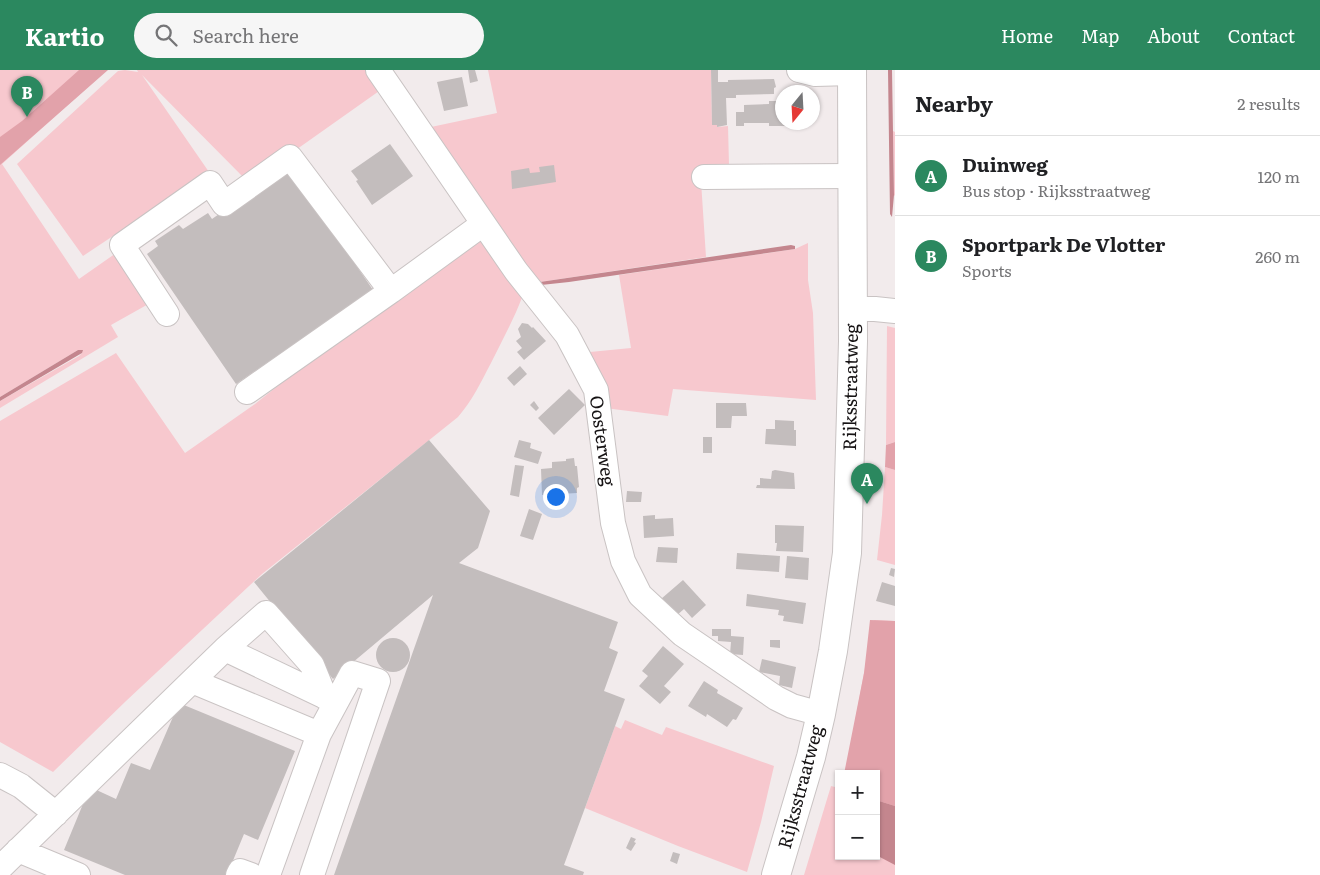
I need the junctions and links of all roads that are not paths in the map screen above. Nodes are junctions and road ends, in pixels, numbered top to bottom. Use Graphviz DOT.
graph roads {
  1 [pos="378,70"];
  2 [pos="799,70"];
  3 [pos="852,71"];
  4 [pos="852,176"];
  5 [pos="704,177"];
  6 [pos="483,224"];
  7 [pos="391,291"];
  8 [pos="852,309"];
  9 [pos="895,311"];
  10 [pos="168,314"];
  11 [pos="247,392"];
  12 [pos="225,649"];
  13 [pos="192,681"];
  14 [pos="331,699"];
  15 [pos="808,710"];
  16 [pos="319,734"];
  17 [pos="0,775"];
  18 [pos="56,814"];
  19 [pos="18,850"];
  20 [pos="0,870"];
  21 [pos="8,875"];
  22 [pos="78,875"];
  23 [pos="238,875"];
  24 [pos="251,875"];
  25 [pos="268,875"];
  26 [pos="312,875"];
  27 [pos="776,875"];
  1 -- 6 [label="street, Oosterweg"];
  2 -- 3 [label="street"];
  3 -- 4 [label="main road, Rijksstraatweg"];
  4 -- 5 [label="street"];
  4 -- 8 [label="main road, Rijksstraatweg"];
  6 -- 7 [label="street"];
  6 -- 15 [label="street, Oosterweg"];
  7 -- 10 [label="street"];
  7 -- 11 [label="street"];
  8 -- 9 [label="street"];
  8 -- 15 [label="main road, Rijksstraatweg"];
  12 -- 13 [label="street"];
  12 -- 14 [label="street"];
  12 -- 14 [label="street"];
  13 -- 16 [label="street"];
  13 -- 18 [label="street"];
  14 -- 16 [label="street"];
  14 -- 26 [label="street"];
  15 -- 27 [label="main road, Rijksstraatweg"];
  16 -- 25 [label="street"];
  17 -- 18 [label="street"];
  18 -- 19 [label="street"];
  19 -- 20 [label="street"];
  19 -- 22 [label="street"];
  20 -- 21 [label="street"];
  23 -- 24 [label="street"];
}
